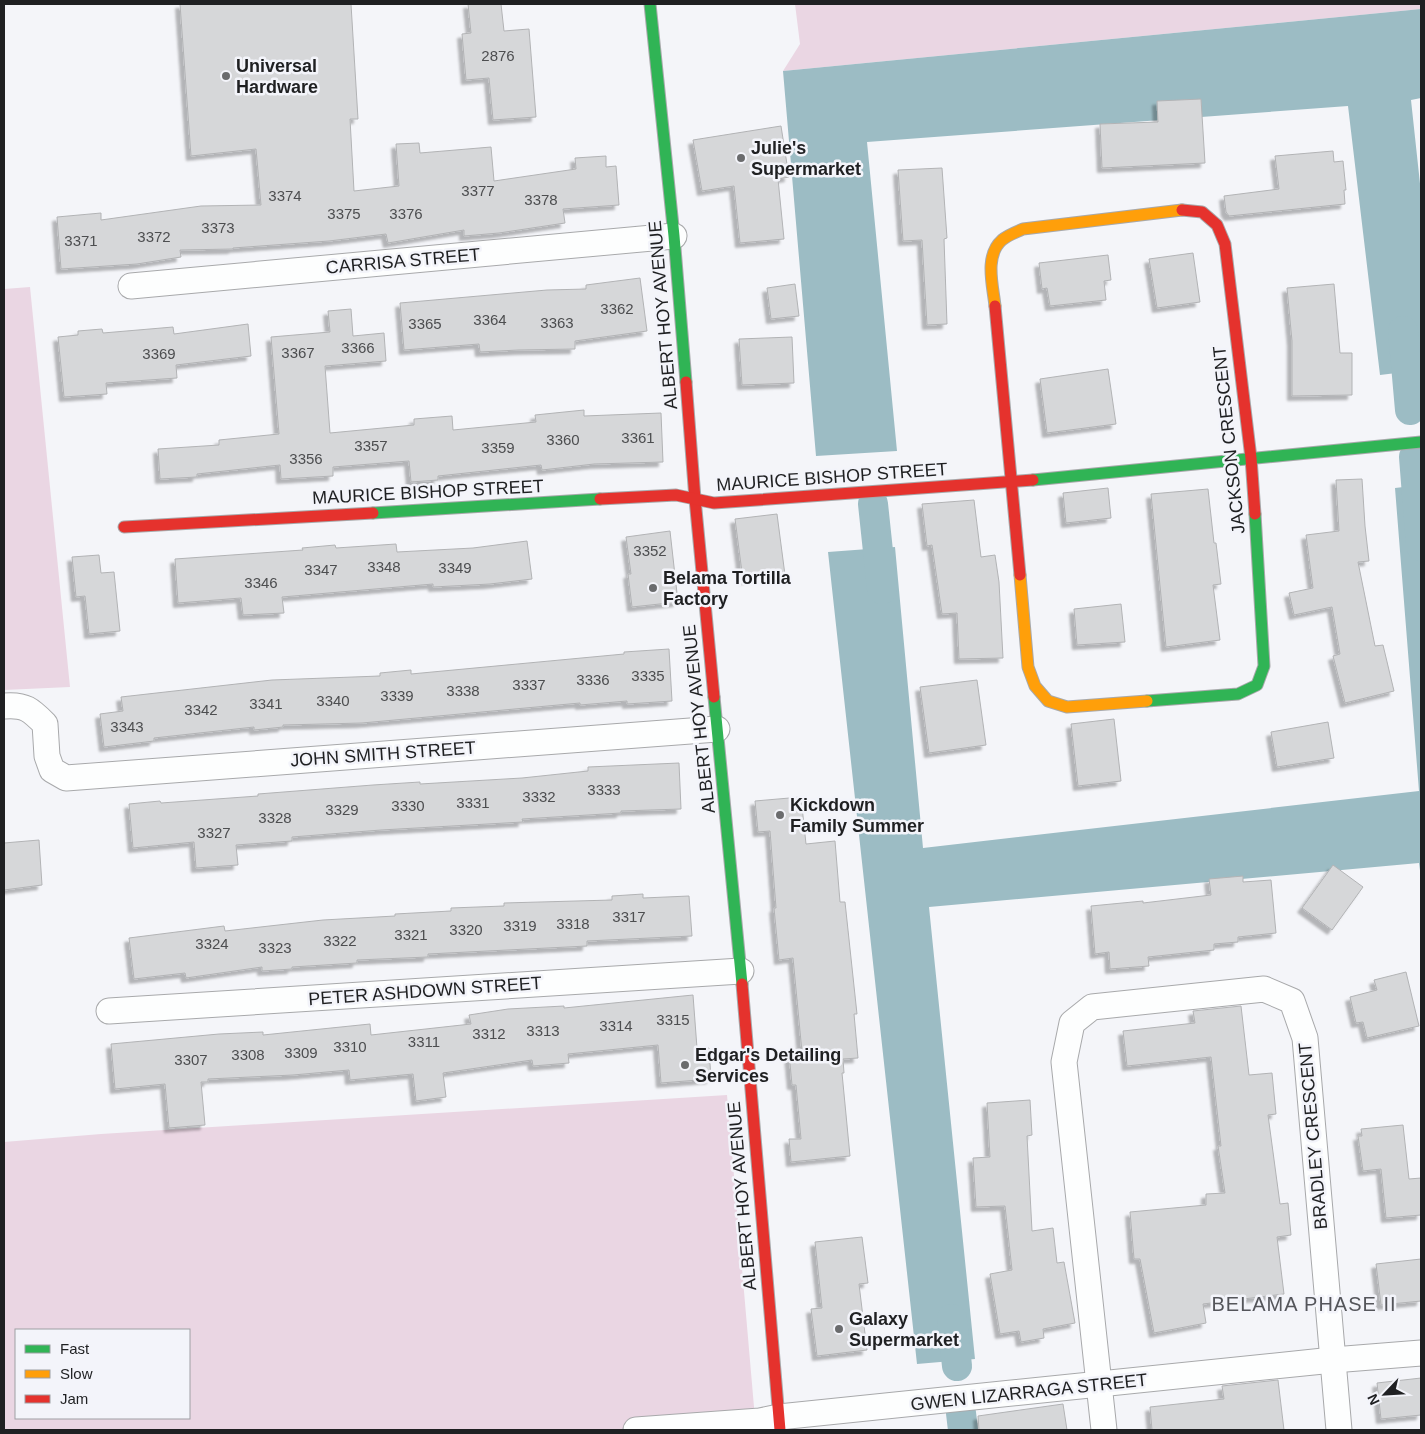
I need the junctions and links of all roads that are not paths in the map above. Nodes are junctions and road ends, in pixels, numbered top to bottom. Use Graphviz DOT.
graph roads {
  1 [pos="650,4"];
  2 [pos="674,236"];
  3 [pos="131,286"];
  4 [pos="1421,442"];
  5 [pos="1251,458"];
  6 [pos="1012,482"];
  7 [pos="696,499"];
  8 [pos="124,527"];
  9 [pos="4,706"];
  10 [pos="717,729"];
  11 [pos="741,971"];
  12 [pos="109,1011"];
  13 [pos="1421,1353"];
  14 [pos="1333,1360"];
  15 [pos="1100,1385"];
  16 [pos="780,1424"];
  17 [pos="636,1430"];
  18 [pos="1104,1430"];
  19 [pos="1340,1430"];
  1 -- 2 [label="street, ALBERT HOY AVENUE"];
  2 -- 3 [label="street, CARRISA STREET"];
  2 -- 7 [label="street, ALBERT HOY AVENUE"];
  4 -- 5 [label="street, MAURICE BISHOP STREET"];
  5 -- 6 [label="street, MAURICE BISHOP STREET"];
  5 -- 6 [label="street, JACKSON CRESCENT"];
  5 -- 6 [label="street, JACKSON CRESCENT"];
  6 -- 7 [label="street, MAURICE BISHOP STREET"];
  7 -- 8 [label="street, MAURICE BISHOP STREET"];
  7 -- 10 [label="street, ALBERT HOY AVENUE"];
  9 -- 10 [label="street, JOHN SMITH STREET"];
  10 -- 11 [label="street, ALBERT HOY AVENUE"];
  11 -- 12 [label="street, PETER ASHDOWN STREET"];
  11 -- 16 [label="street, ALBERT HOY AVENUE"];
  13 -- 14 [label="street, GWEN LIZARRAGA STREET"];
  14 -- 15 [label="street, GWEN LIZARRAGA STREET"];
  14 -- 15 [label="street, BRADLEY CRESCENT"];
  14 -- 19 [label="street, BRADLEY CRESCENT"];
  15 -- 16 [label="street, GWEN LIZARRAGA STREET"];
  15 -- 18 [label="street, BRADLEY CRESCENT"];
  16 -- 17 [label="street, GWEN LIZARRAGA STREET"];
}
